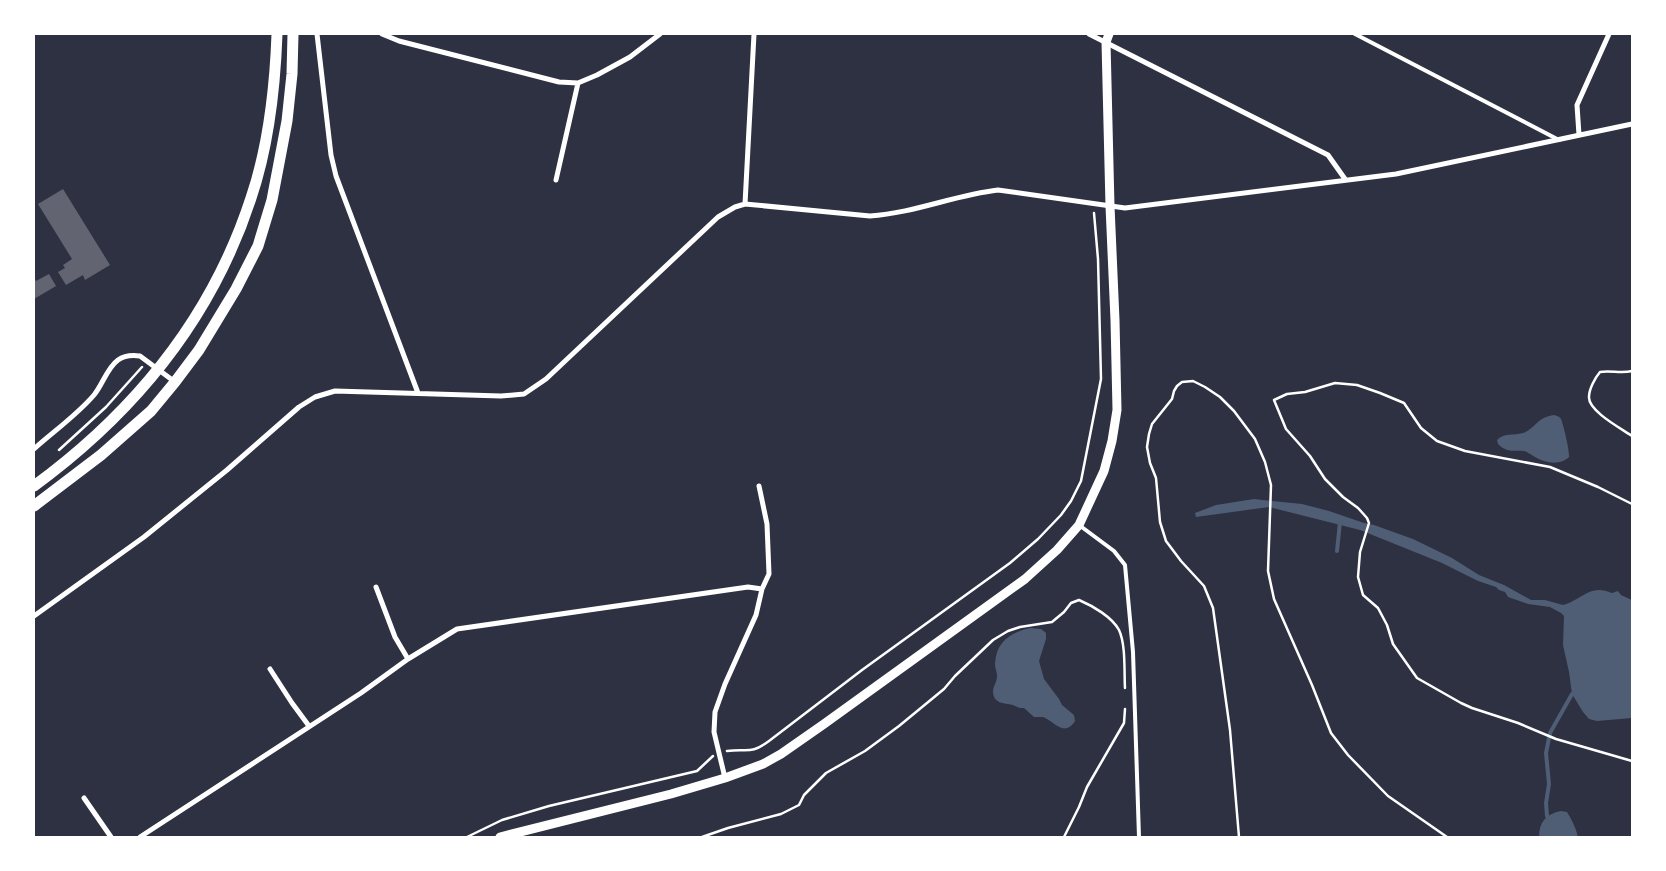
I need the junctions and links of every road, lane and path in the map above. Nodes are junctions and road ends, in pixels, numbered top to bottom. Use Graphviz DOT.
graph roads {
  1 [pos="277,34"];
  2 [pos="293,34"];
  3 [pos="317,34"];
  4 [pos="382,34"];
  5 [pos="660,34"];
  6 [pos="754,34"];
  7 [pos="1089,34"];
  8 [pos="1355,34"];
  9 [pos="1610,34"];
  10 [pos="1107,38"];
  11 [pos="578,83"];
  12 [pos="1632,124"];
  13 [pos="1579,135"];
  14 [pos="1559,140"];
  15 [pos="1346,179"];
  16 [pos="556,180"];
  17 [pos="745,204"];
  18 [pos="1094,204"];
  19 [pos="1110,206"];
  20 [pos="159,369"];
  21 [pos="1632,370"];
  22 [pos="136,373"];
  23 [pos="175,382"];
  24 [pos="418,393"];
  25 [pos="1632,436"];
  26 [pos="34,449"];
  27 [pos="58,451"];
  28 [pos="34,486"];
  29 [pos="758,486"];
  30 [pos="1632,504"];
  31 [pos="34,506"];
  32 [pos="1079,525"];
  33 [pos="376,587"];
  34 [pos="762,589"];
  35 [pos="34,616"];
  36 [pos="408,659"];
  37 [pos="270,669"];
  38 [pos="1125,690"];
  39 [pos="1126,706"];
  40 [pos="310,726"];
  41 [pos="729,750"];
  42 [pos="712,756"];
  43 [pos="1632,761"];
  44 [pos="725,778"];
  45 [pos="84,798"];
  46 [pos="111,837"];
  47 [pos="140,837"];
  48 [pos="467,837"];
  49 [pos="500,837"];
  50 [pos="702,837"];
  51 [pos="1064,837"];
  52 [pos="1139,837"];
  53 [pos="1239,837"];
  54 [pos="1448,837"];
  1 -- 20 [label="highway"];
  2 -- 23 [label="highway"];
  3 -- 24 [label="street"];
  4 -- 11 [label="street"];
  5 -- 11 [label="street"];
  6 -- 17 [label="street"];
  7 -- 10 [label="street"];
  8 -- 14 [label="lane"];
  9 -- 13 [label="street"];
  10 -- 15 [label="street"];
  10 -- 19 [label="street"];
  11 -- 16 [label="street"];
  12 -- 13 [label="street"];
  13 -- 14 [label="street"];
  14 -- 15 [label="street"];
  15 -- 19 [label="street"];
  17 -- 18 [label="street"];
  17 -- 24 [label="street"];
  18 -- 19 [label="street"];
  18 -- 41 [label="path"];
  19 -- 32 [label="street"];
  20 -- 23 [label="street"];
  20 -- 26 [label="street"];
  20 -- 28 [label="highway"];
  21 -- 25 [label="path"];
  22 -- 27 [label="path"];
  23 -- 31 [label="highway"];
  24 -- 35 [label="street"];
  29 -- 34 [label="street"];
  30 -- 43 [label="path"];
  32 -- 44 [label="street"];
  32 -- 52 [label="lane"];
  33 -- 36 [label="street"];
  34 -- 36 [label="street"];
  34 -- 44 [label="street"];
  36 -- 40 [label="street"];
  37 -- 40 [label="street"];
  38 -- 50 [label="path"];
  39 -- 51 [label="path"];
  40 -- 47 [label="street"];
  42 -- 48 [label="path"];
  44 -- 49 [label="street"];
  45 -- 46 [label="street"];
  53 -- 54 [label="path"];
}
